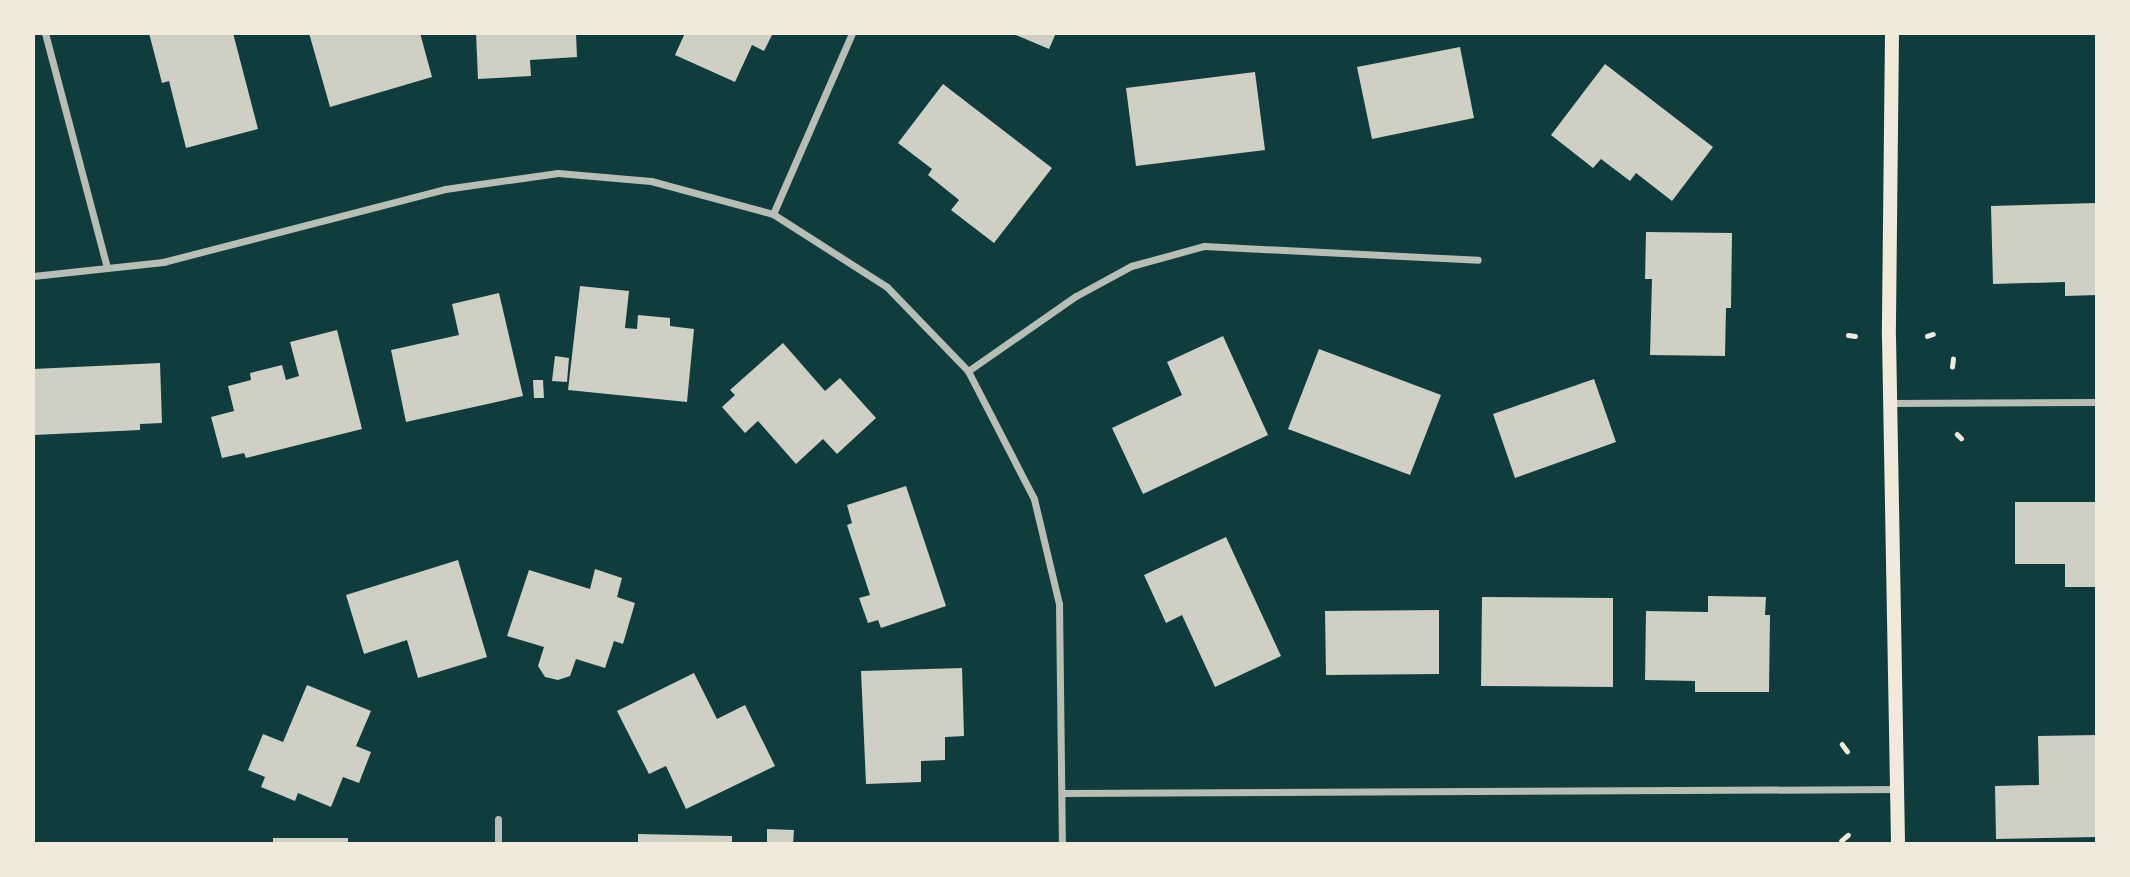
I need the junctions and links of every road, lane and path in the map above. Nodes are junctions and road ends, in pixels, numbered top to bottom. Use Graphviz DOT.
graph roads {
  1 [pos="45,33"];
  2 [pos="852,33"];
  3 [pos="1892,33"];
  4 [pos="773,214"];
  5 [pos="1478,260"];
  6 [pos="107,268"];
  7 [pos="33,276"];
  8 [pos="1848,335"];
  9 [pos="1855,336"];
  10 [pos="1953,359"];
  11 [pos="1952,367"];
  12 [pos="968,371"];
  13 [pos="2097,402"];
  14 [pos="1890,403"];
  15 [pos="1842,744"];
  16 [pos="1847,751"];
  17 [pos="1897,789"];
  18 [pos="1063,793"];
  19 [pos="498,819"];
  20 [pos="1848,835"];
  21 [pos="1841,841"];
  22 [pos="498,844"];
  23 [pos="1062,844"];
  24 [pos="1898,844"];
  1 -- 6 [label="street"];
  2 -- 4 [label="street"];
  3 -- 14 [label="main road"];
  4 -- 6 [label="street"];
  4 -- 12 [label="street"];
  5 -- 12 [label="street"];
  6 -- 7 [label="street"];
  8 -- 9 [label="path"];
  10 -- 11 [label="path"];
  12 -- 18 [label="street"];
  13 -- 14 [label="street"];
  14 -- 17 [label="main road"];
  15 -- 16 [label="path"];
  17 -- 18 [label="street"];
  17 -- 24 [label="main road"];
  18 -- 23 [label="street"];
  19 -- 22 [label="street"];
  20 -- 21 [label="path"];
}
